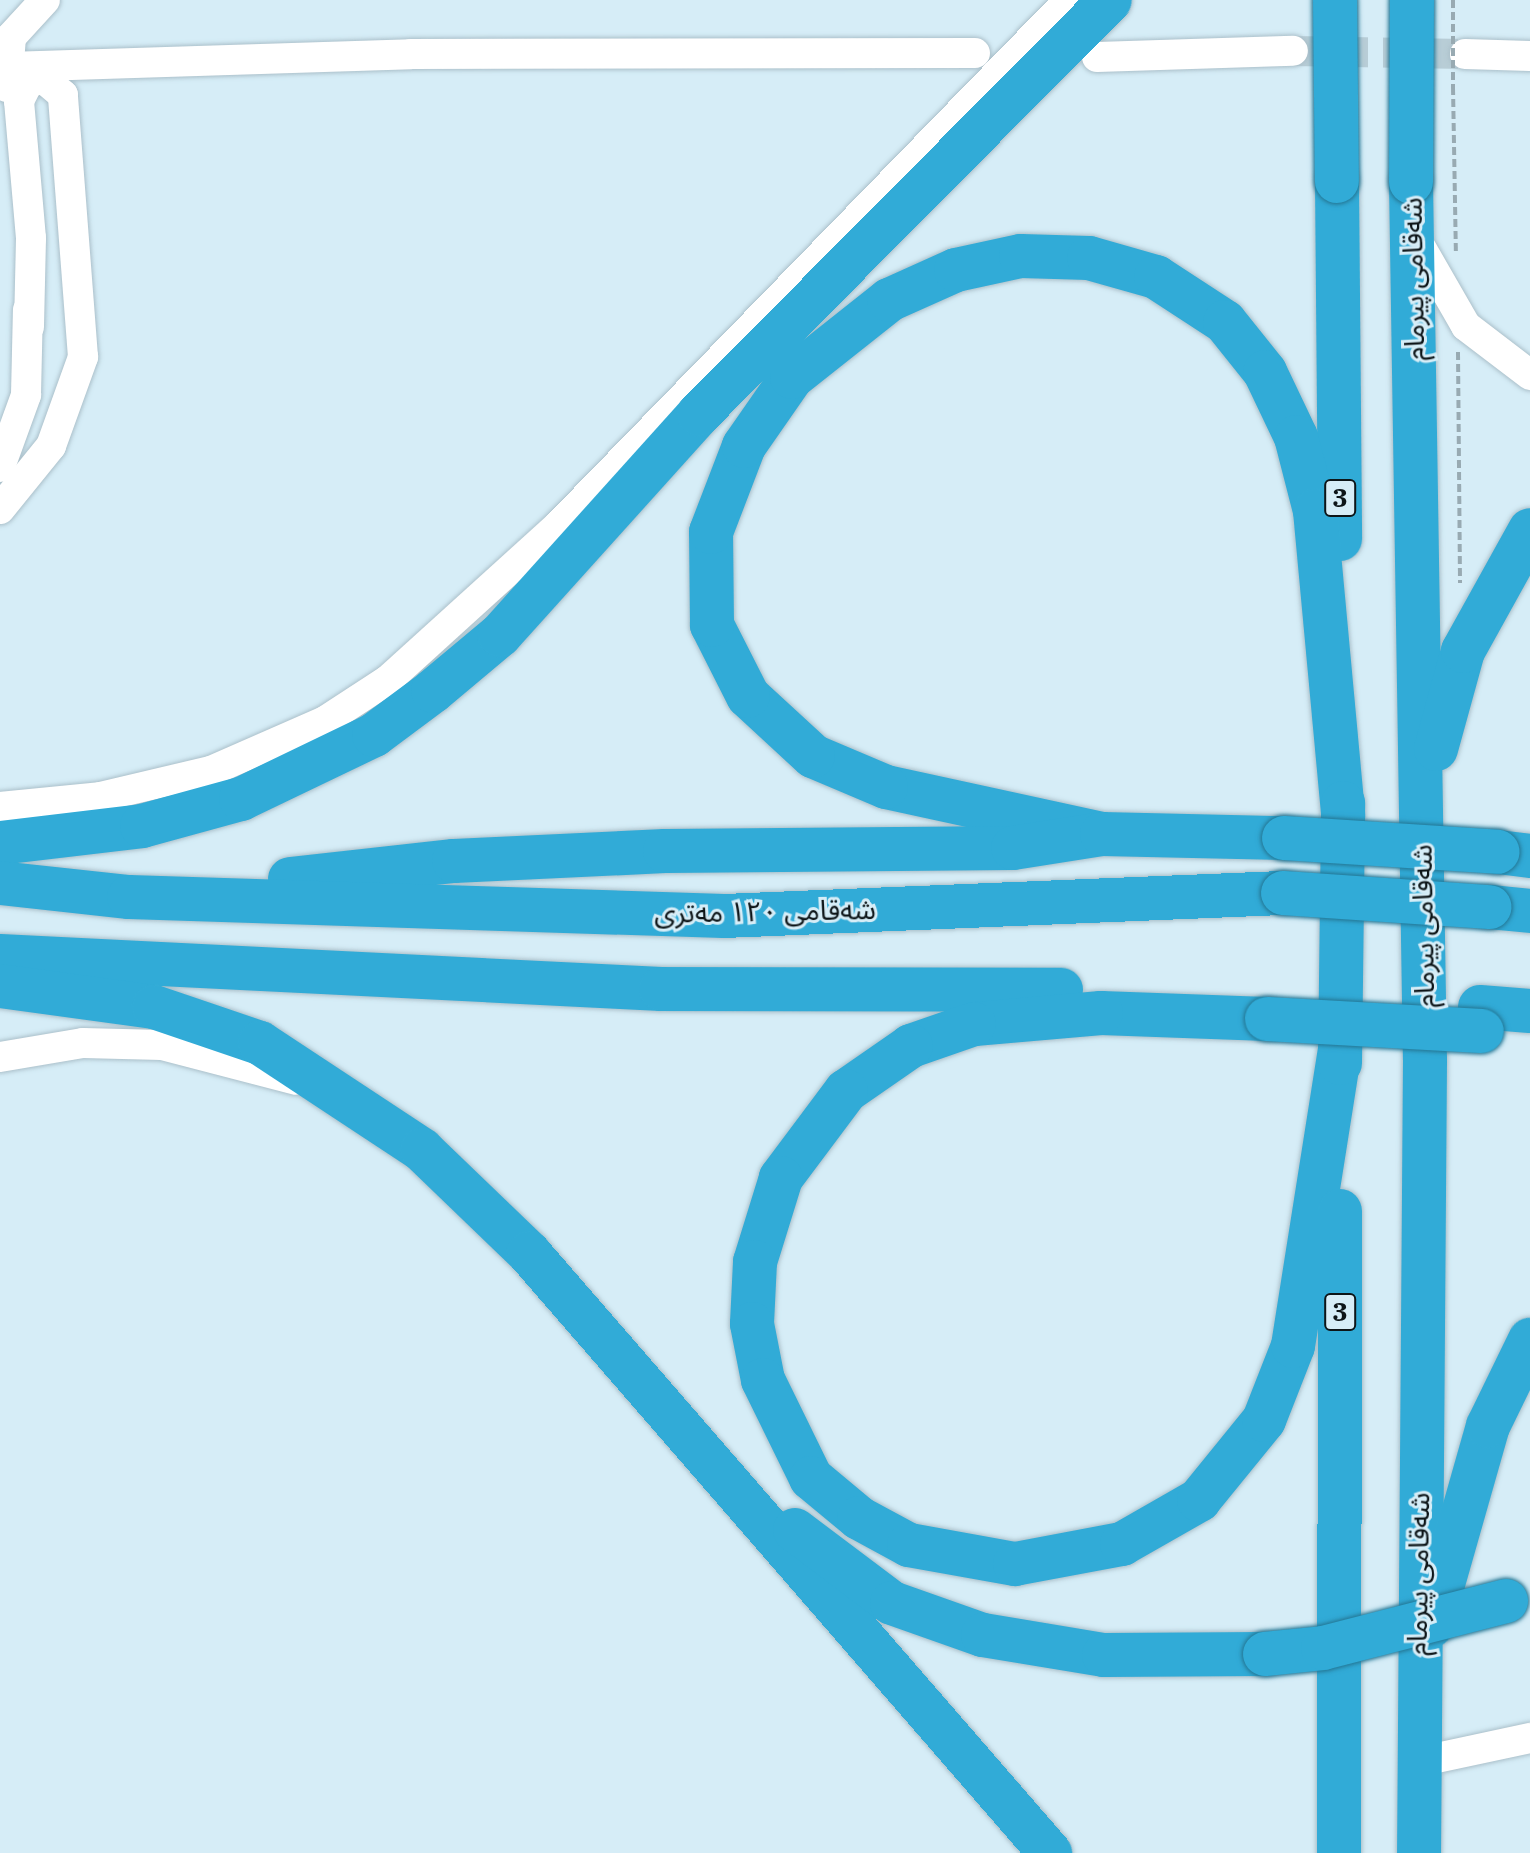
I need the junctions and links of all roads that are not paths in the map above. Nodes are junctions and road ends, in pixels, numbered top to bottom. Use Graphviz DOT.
graph roads {
  1 [pos="45,0"];
  2 [pos="1069,0"];
  3 [pos="1110,0"];
  4 [pos="1335,0"];
  5 [pos="1412,0"];
  6 [pos="1293,51"];
  7 [pos="975,53"];
  8 [pos="1465,54"];
  9 [pos="1530,56"];
  10 [pos="1097,57"];
  11 [pos="107,62"];
  12 [pos="8,67"];
  13 [pos="1413,233"];
  14 [pos="29,327"];
  15 [pos="83,357"];
  16 [pos="1530,375"];
  17 [pos="0,467"];
  18 [pos="0,509"];
  19 [pos="1530,530"];
  20 [pos="0,807"];
  21 [pos="1421,809"];
  22 [pos="1343,815"];
  23 [pos="1102,834"];
  24 [pos="0,843"];
  25 [pos="1514,854"];
  26 [pos="0,883"];
  27 [pos="129,897"];
  28 [pos="1510,909"];
  29 [pos="0,956"];
  30 [pos="0,986"];
  31 [pos="1270,1006"];
  32 [pos="1530,1011"];
  33 [pos="1481,1019"];
  34 [pos="1530,1032"];
  35 [pos="1340,1049"];
  36 [pos="0,1057"];
  37 [pos="422,1150"];
  38 [pos="1530,1340"];
  39 [pos="710,1459"];
  40 [pos="1518,1595"];
  41 [pos="1417,1666"];
  42 [pos="1530,1741"];
  43 [pos="1418,1762"];
  44 [pos="1050,1853"];
  45 [pos="1339,1853"];
  46 [pos="1419,1853"];
  1 -- 12 [label="street"];
  2 -- 20 [label="street"];
  3 -- 24 [label="highway"];
  4 -- 22 [label="highway, 3, bridge"];
  5 -- 13 [label="highway, شەقامی پیرمام, bridge"];
  6 -- 10 [label="street"];
  7 -- 11 [label="street"];
  8 -- 9 [label="street"];
  11 -- 12 [label="street"];
  11 -- 15 [label="street"];
  12 -- 14 [label="street"];
  13 -- 16 [label="street"];
  13 -- 21 [label="highway, شەقامی پیرمام"];
  14 -- 15 [label="street"];
  14 -- 17 [label="street"];
  15 -- 18 [label="street"];
  19 -- 21 [label="highway"];
  21 -- 41 [label="highway, شەقامی پیرمام"];
  22 -- 23 [label="highway"];
  22 -- 35 [label="highway, 3"];
  23 -- 25 [label="highway, bridge"];
  23 -- 27 [label="highway"];
  26 -- 27 [label="highway, شەقامی ١٢٠ مەتری"];
  27 -- 28 [label="highway, شەقامی ١٢٠ مەتری, bridge"];
  29 -- 31 [label="highway"];
  30 -- 37 [label="highway"];
  31 -- 33 [label="highway"];
  31 -- 35 [label="highway"];
  32 -- 33 [label="highway"];
  33 -- 34 [label="highway"];
  35 -- 45 [label="highway, 3"];
  36 -- 37 [label="street"];
  37 -- 39 [label="highway"];
  38 -- 41 [label="highway"];
  39 -- 40 [label="highway, bridge"];
  39 -- 44 [label="highway"];
  41 -- 43 [label="highway, شەقامی پیرمام"];
  42 -- 43 [label="street"];
  43 -- 46 [label="highway, شەقامی پیرمام"];
}
